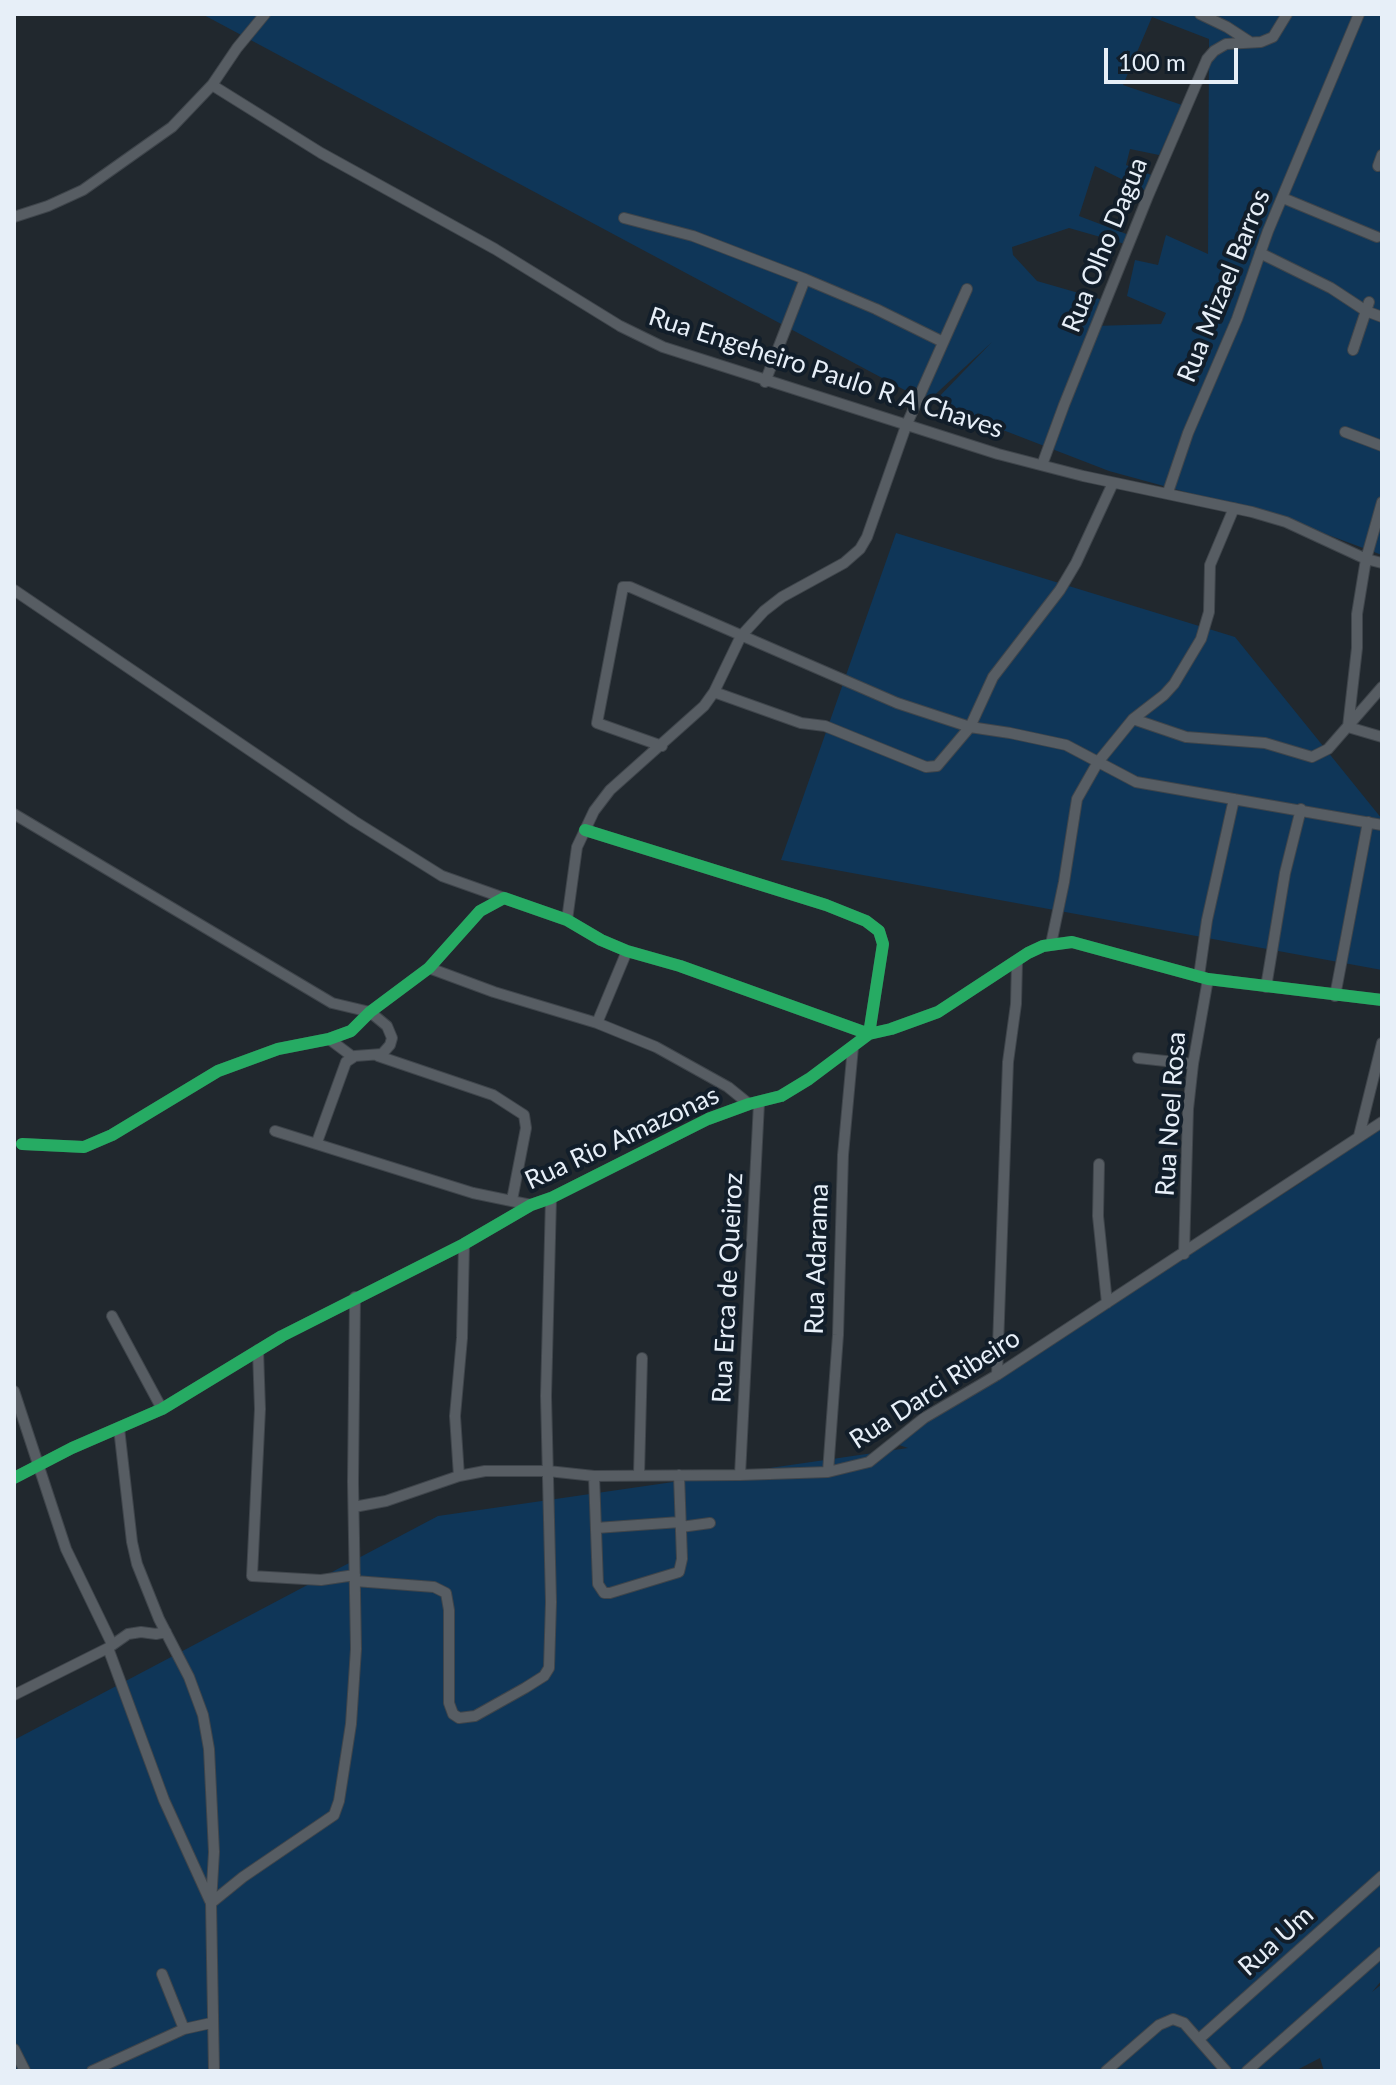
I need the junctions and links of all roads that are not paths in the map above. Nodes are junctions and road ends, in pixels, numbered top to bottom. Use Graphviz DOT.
graph roads {
  1 [pos="265,14"];
  2 [pos="1200,14"];
  3 [pos="1287,14"];
  4 [pos="1359,14"];
  5 [pos="1250,42"];
  6 [pos="212,85"];
  7 [pos="1283,198"];
  8 [pos="14,217"];
  9 [pos="624,218"];
  10 [pos="1377,237"];
  11 [pos="1260,253"];
  12 [pos="805,279"];
  13 [pos="967,289"];
  14 [pos="1368,306"];
  15 [pos="1382,317"];
  16 [pos="943,342"];
  17 [pos="1353,350"];
  18 [pos="765,382"];
  19 [pos="906,426"];
  20 [pos="1345,432"];
  21 [pos="1382,446"];
  22 [pos="1042,465"];
  23 [pos="1113,483"];
  24 [pos="1168,492"];
  25 [pos="1382,502"];
  26 [pos="1234,508"];
  27 [pos="1366,559"];
  28 [pos="1382,563"];
  29 [pos="14,590"];
  30 [pos="741,636"];
  31 [pos="1382,687"];
  32 [pos="714,692"];
  33 [pos="1133,719"];
  34 [pos="970,727"];
  35 [pos="1348,727"];
  36 [pos="1382,737"];
  37 [pos="662,746"];
  38 [pos="1098,762"];
  39 [pos="1234,799"];
  40 [pos="1301,809"];
  41 [pos="14,814"];
  42 [pos="1368,822"];
  43 [pos="1382,825"];
  44 [pos="585,830"];
  45 [pos="504,898"];
  46 [pos="567,920"];
  47 [pos="1051,944"];
  48 [pos="627,951"];
  49 [pos="1017,962"];
  50 [pos="429,968"];
  51 [pos="1203,977"];
  52 [pos="1266,987"];
  53 [pos="1335,996"];
  54 [pos="1382,1000"];
  55 [pos="370,1012"];
  56 [pos="597,1023"];
  57 [pos="869,1034"];
  58 [pos="329,1039"];
  59 [pos="1382,1043"];
  60 [pos="853,1047"];
  61 [pos="378,1056"];
  62 [pos="353,1057"];
  63 [pos="1138,1058"];
  64 [pos="1193,1064"];
  65 [pos="754,1103"];
  66 [pos="1382,1122"];
  67 [pos="275,1131"];
  68 [pos="1359,1136"];
  69 [pos="317,1142"];
  70 [pos="22,1144"];
  71 [pos="1099,1164"];
  72 [pos="551,1198"];
  73 [pos="512,1200"];
  74 [pos="531,1205"];
  75 [pos="464,1244"];
  76 [pos="1184,1254"];
  77 [pos="355,1297"];
  78 [pos="1107,1303"];
  79 [pos="112,1316"];
  80 [pos="258,1350"];
  81 [pos="642,1358"];
  82 [pos="997,1375"];
  83 [pos="14,1391"];
  84 [pos="162,1409"];
  85 [pos="119,1428"];
  86 [pos="40,1465"];
  87 [pos="548,1471"];
  88 [pos="828,1472"];
  89 [pos="639,1475"];
  90 [pos="679,1475"];
  91 [pos="740,1475"];
  92 [pos="459,1476"];
  93 [pos="594,1476"];
  94 [pos="14,1478"];
  95 [pos="354,1507"];
  96 [pos="710,1523"];
  97 [pos="681,1524"];
  98 [pos="596,1528"];
  99 [pos="355,1578"];
  100 [pos="166,1632"];
  101 [pos="110,1646"];
  102 [pos="14,1695"];
  103 [pos="1382,1876"];
  104 [pos="211,1903"];
  105 [pos="1382,1952"];
  106 [pos="162,1974"];
  107 [pos="211,2023"];
  108 [pos="184,2029"];
  109 [pos="1199,2039"];
  110 [pos="14,2049"];
  111 [pos="110,2067"];
  112 [pos="25,2071"];
  113 [pos="92,2071"];
  114 [pos="214,2071"];
  115 [pos="1106,2071"];
  116 [pos="1226,2071"];
  117 [pos="1247,2071"];
  1 -- 6 [label="street"];
  2 -- 5 [label="street"];
  3 -- 5 [label="street"];
  4 -- 7 [label="street, Rua Mizael Barros"];
  5 -- 22 [label="street, Rua Olho Dagua"];
  6 -- 8 [label="street"];
  6 -- 18 [label="street, Rua Engeheiro Paulo R A Chaves"];
  7 -- 10 [label="street"];
  7 -- 11 [label="street, Rua Mizael Barros"];
  9 -- 12 [label="street"];
  11 -- 14 [label="street"];
  11 -- 24 [label="street, Rua Mizael Barros"];
  12 -- 16 [label="street"];
  12 -- 18 [label="street"];
  13 -- 16 [label="street"];
  14 -- 15 [label="street"];
  14 -- 17 [label="street"];
  16 -- 19 [label="street"];
  18 -- 19 [label="street, Rua Engeheiro Paulo R A Chaves"];
  19 -- 22 [label="street, Rua Engeheiro Paulo R A Chaves"];
  19 -- 30 [label="street"];
  20 -- 21 [label="street"];
  22 -- 23 [label="street, Rua Engeheiro Paulo R A Chaves"];
  23 -- 24 [label="street, Rua Engeheiro Paulo R A Chaves"];
  23 -- 34 [label="street"];
  24 -- 26 [label="street, Rua Engeheiro Paulo R A Chaves"];
  25 -- 27 [label="street"];
  26 -- 27 [label="street, Rua Engeheiro Paulo R A Chaves"];
  26 -- 33 [label="street"];
  27 -- 28 [label="street, Rua Engeheiro Paulo R A Chaves"];
  27 -- 35 [label="street"];
  29 -- 45 [label="street"];
  30 -- 32 [label="street"];
  30 -- 34 [label="street"];
  30 -- 37 [label="street"];
  31 -- 35 [label="street"];
  32 -- 34 [label="street"];
  32 -- 37 [label="street"];
  33 -- 35 [label="street"];
  33 -- 38 [label="street"];
  34 -- 38 [label="street"];
  35 -- 36 [label="street"];
  37 -- 44 [label="street"];
  38 -- 39 [label="street"];
  38 -- 47 [label="street"];
  39 -- 40 [label="street"];
  39 -- 51 [label="street, Rua Noel Rosa"];
  40 -- 42 [label="street"];
  40 -- 52 [label="street"];
  41 -- 55 [label="street"];
  42 -- 43 [label="street"];
  42 -- 53 [label="street"];
  44 -- 46 [label="street"];
  44 -- 57 [label="street"];
  45 -- 46 [label="street"];
  45 -- 50 [label="street"];
  46 -- 48 [label="street"];
  47 -- 49 [label="street, Rua Rio Amazonas"];
  47 -- 51 [label="street"];
  48 -- 56 [label="street"];
  48 -- 57 [label="street"];
  49 -- 57 [label="street, Rua Rio Amazonas"];
  49 -- 82 [label="street"];
  50 -- 55 [label="street"];
  50 -- 56 [label="street"];
  51 -- 52 [label="street"];
  51 -- 64 [label="street, Rua Noel Rosa"];
  52 -- 53 [label="street"];
  53 -- 54 [label="street"];
  55 -- 58 [label="street"];
  55 -- 61 [label="street"];
  56 -- 65 [label="street"];
  57 -- 60 [label="street, Rua Rio Amazonas"];
  58 -- 62 [label="street"];
  58 -- 70 [label="street"];
  59 -- 68 [label="street"];
  60 -- 65 [label="street, Rua Rio Amazonas"];
  60 -- 88 [label="street, Rua Adarama"];
  61 -- 62 [label="street"];
  61 -- 73 [label="street"];
  62 -- 69 [label="street"];
  63 -- 64 [label="street"];
  64 -- 76 [label="street, Rua Noel Rosa"];
  65 -- 72 [label="street, Rua Rio Amazonas"];
  65 -- 91 [label="street, Rua Erca de Queiroz"];
  66 -- 68 [label="street, Rua Darci Ribeiro"];
  67 -- 69 [label="street"];
  68 -- 76 [label="street, Rua Darci Ribeiro"];
  69 -- 73 [label="street"];
  71 -- 78 [label="street"];
  72 -- 74 [label="street, Rua Rio Amazonas"];
  72 -- 87 [label="street"];
  73 -- 74 [label="street"];
  74 -- 75 [label="street, Rua Rio Amazonas"];
  75 -- 77 [label="street, Rua Rio Amazonas"];
  75 -- 92 [label="street"];
  76 -- 78 [label="street, Rua Darci Ribeiro"];
  77 -- 80 [label="street, Rua Rio Amazonas"];
  77 -- 95 [label="street"];
  78 -- 82 [label="street, Rua Darci Ribeiro"];
  79 -- 84 [label="street"];
  80 -- 84 [label="street, Rua Rio Amazonas"];
  80 -- 99 [label="street"];
  81 -- 89 [label="street"];
  82 -- 88 [label="street, Rua Darci Ribeiro"];
  83 -- 86 [label="street"];
  84 -- 85 [label="street, Rua Rio Amazonas"];
  85 -- 86 [label="street, Rua Rio Amazonas"];
  85 -- 100 [label="street"];
  86 -- 94 [label="street, Rua Rio Amazonas"];
  86 -- 101 [label="street"];
  87 -- 92 [label="street, Rua Darci Ribeiro"];
  87 -- 93 [label="street, Rua Darci Ribeiro"];
  87 -- 99 [label="street"];
  88 -- 91 [label="street, Rua Darci Ribeiro"];
  89 -- 90 [label="street, Rua Darci Ribeiro"];
  89 -- 93 [label="street, Rua Darci Ribeiro"];
  90 -- 91 [label="street, Rua Darci Ribeiro"];
  90 -- 97 [label="street"];
  92 -- 95 [label="street, Rua Darci Ribeiro"];
  93 -- 98 [label="street"];
  95 -- 99 [label="street"];
  96 -- 97 [label="street"];
  97 -- 98 [label="street"];
  97 -- 98 [label="street"];
  99 -- 104 [label="street"];
  100 -- 101 [label="street"];
  100 -- 104 [label="street"];
  101 -- 102 [label="street"];
  101 -- 104 [label="street"];
  103 -- 109 [label="street, Rua Um"];
  104 -- 107 [label="street"];
  105 -- 117 [label="street"];
  106 -- 108 [label="street"];
  107 -- 108 [label="street"];
  107 -- 114 [label="street"];
  108 -- 111 [label="street"];
  109 -- 115 [label="street"];
  109 -- 116 [label="street"];
  110 -- 112 [label="street"];
  111 -- 113 [label="street"];
}
